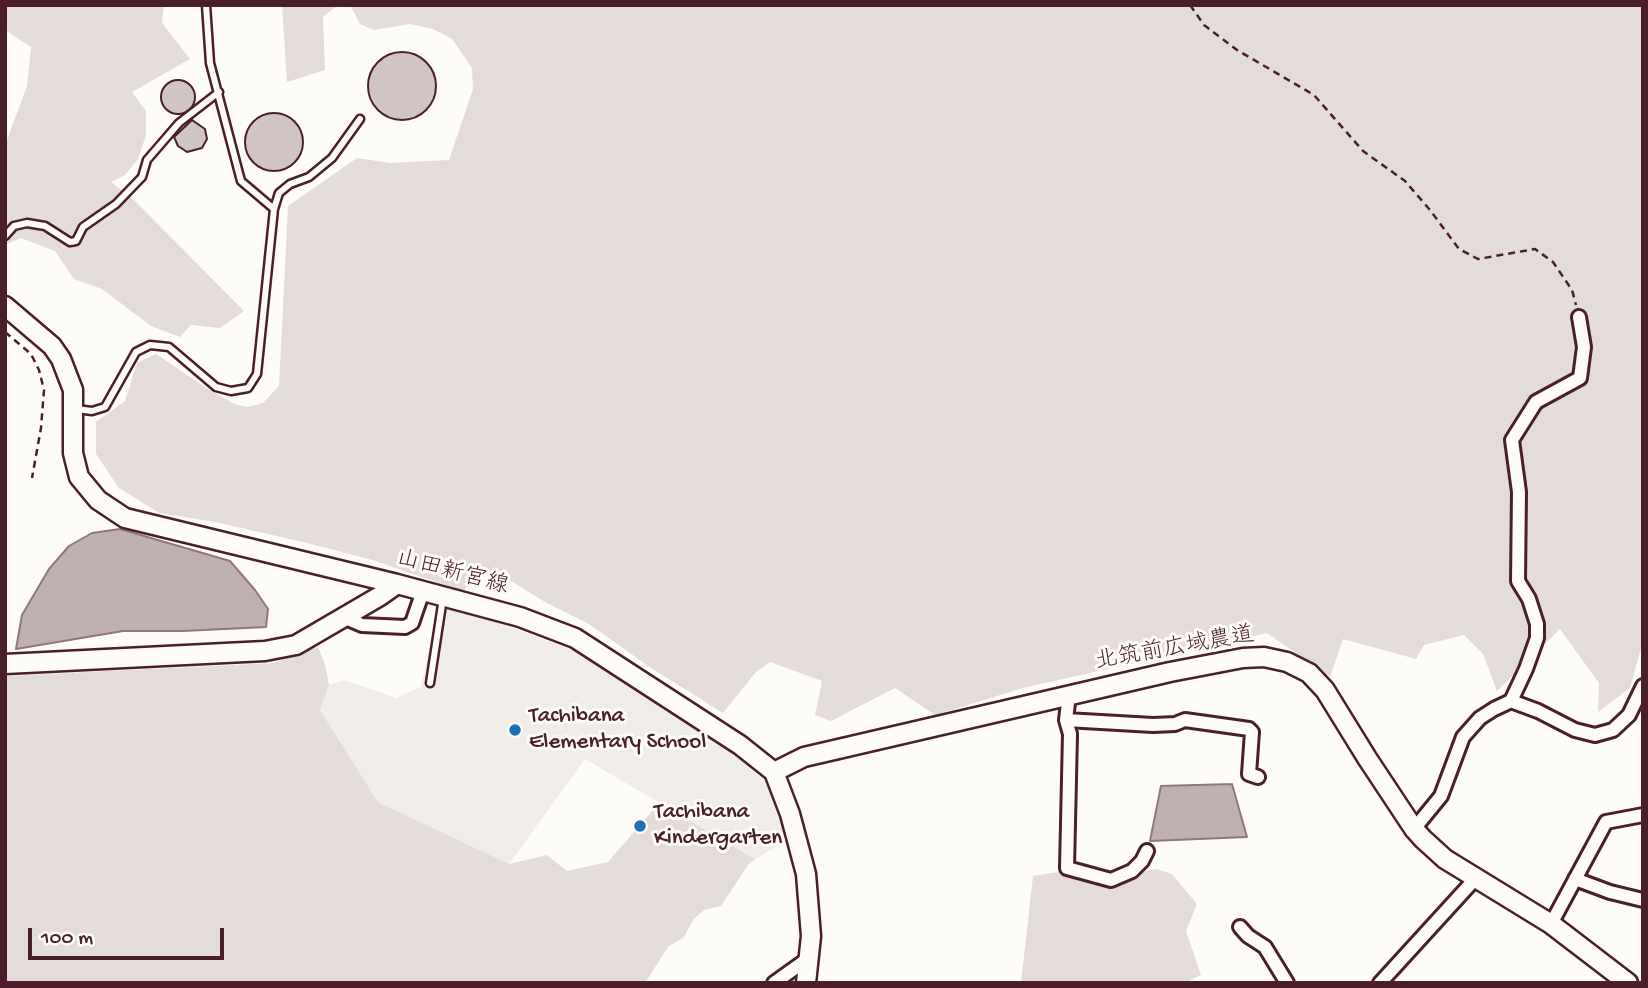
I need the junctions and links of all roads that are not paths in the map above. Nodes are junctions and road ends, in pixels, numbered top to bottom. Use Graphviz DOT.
graph roads {
  1 [pos="206,5"];
  2 [pos="219,92"];
  3 [pos="360,119"];
  4 [pos="274,209"];
  5 [pos="5,236"];
  6 [pos="5,306"];
  7 [pos="1579,317"];
  8 [pos="74,409"];
  9 [pos="397,584"];
  10 [pos="423,591"];
  11 [pos="444,597"];
  12 [pos="343,617"];
  13 [pos="5,664"];
  14 [pos="430,683"];
  15 [pos="1643,685"];
  16 [pos="1069,694"];
  17 [pos="1511,701"];
  18 [pos="1066,720"];
  19 [pos="774,772"];
  20 [pos="1258,777"];
  21 [pos="1643,815"];
  22 [pos="1414,829"];
  23 [pos="1147,851"];
  24 [pos="1475,879"];
  25 [pos="1575,879"];
  26 [pos="1643,900"];
  27 [pos="1551,924"];
  28 [pos="1240,927"];
  29 [pos="809,958"];
  30 [pos="774,983"];
  31 [pos="806,983"];
  32 [pos="1287,983"];
  33 [pos="1380,983"];
  34 [pos="1628,983"];
  1 -- 2 [label="lane"];
  2 -- 4 [label="lane"];
  2 -- 5 [label="lane"];
  3 -- 4 [label="lane"];
  4 -- 8 [label="lane"];
  6 -- 8 [label="street, 山田新宮線"];
  7 -- 17 [label="street"];
  8 -- 9 [label="street, 山田新宮線"];
  9 -- 10 [label="street, 山田新宮線"];
  9 -- 12 [label="street"];
  10 -- 11 [label="street, 山田新宮線"];
  10 -- 12 [label="street"];
  11 -- 14 [label="lane"];
  11 -- 19 [label="street, 山田新宮線"];
  12 -- 13 [label="street"];
  15 -- 17 [label="street"];
  16 -- 18 [label="street"];
  16 -- 19 [label="street, 北筑前広域農道"];
  16 -- 22 [label="street, 北筑前広域農道"];
  17 -- 22 [label="street"];
  18 -- 20 [label="street"];
  18 -- 23 [label="street"];
  19 -- 29 [label="street"];
  21 -- 25 [label="street"];
  22 -- 24 [label="street, 北筑前広域農道"];
  24 -- 27 [label="street, 北筑前広域農道"];
  24 -- 33 [label="street"];
  25 -- 26 [label="street"];
  25 -- 27 [label="street"];
  27 -- 34 [label="street, 北筑前広域農道"];
  28 -- 32 [label="street"];
  29 -- 30 [label="street"];
  29 -- 31 [label="street"];
}
